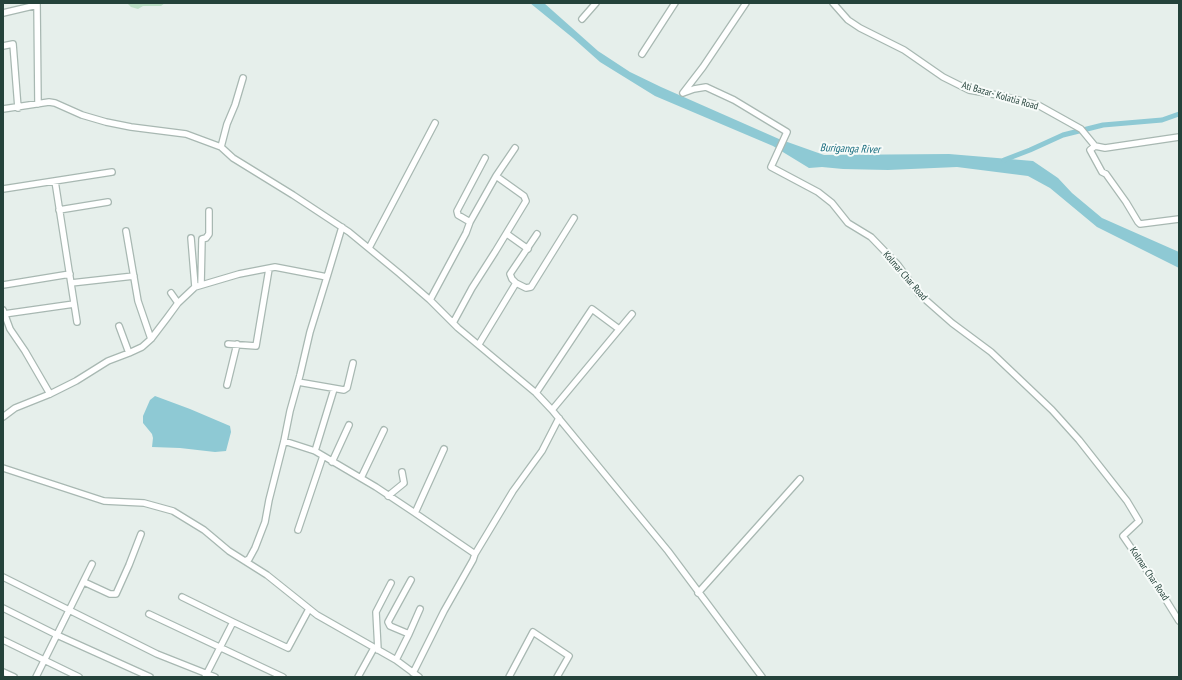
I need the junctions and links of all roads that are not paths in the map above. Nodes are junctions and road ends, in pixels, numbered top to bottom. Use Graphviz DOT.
graph roads {
  1 [pos="596,3"];
  2 [pos="675,3"];
  3 [pos="746,3"];
  4 [pos="833,3"];
  5 [pos="37,4"];
  6 [pos="3,13"];
  7 [pos="582,19"];
  8 [pos="3,46"];
  9 [pos="642,54"];
  10 [pos="243,78"];
  11 [pos="38,104"];
  12 [pos="18,108"];
  13 [pos="3,110"];
  14 [pos="435,123"];
  15 [pos="1179,137"];
  16 [pos="1095,146"];
  17 [pos="221,148"];
  18 [pos="515,148"];
  19 [pos="484,158"];
  20 [pos="112,172"];
  21 [pos="496,176"];
  22 [pos="55,181"];
  23 [pos="3,189"];
  24 [pos="108,202"];
  25 [pos="59,210"];
  26 [pos="209,212"];
  27 [pos="574,218"];
  28 [pos="1179,219"];
  29 [pos="470,222"];
  30 [pos="342,227"];
  31 [pos="126,231"];
  32 [pos="506,234"];
  33 [pos="537,234"];
  34 [pos="191,238"];
  35 [pos="368,248"];
  36 [pos="528,249"];
  37 [pos="269,269"];
  38 [pos="70,274"];
  39 [pos="134,276"];
  40 [pos="327,277"];
  41 [pos="71,283"];
  42 [pos="516,283"];
  43 [pos="3,285"];
  44 [pos="201,285"];
  45 [pos="195,287"];
  46 [pos="171,293"];
  47 [pos="430,300"];
  48 [pos="178,303"];
  49 [pos="74,304"];
  50 [pos="4,312"];
  51 [pos="632,314"];
  52 [pos="77,322"];
  53 [pos="453,323"];
  54 [pos="118,326"];
  55 [pos="619,329"];
  56 [pos="151,339"];
  57 [pos="228,344"];
  58 [pos="237,344"];
  59 [pos="479,344"];
  60 [pos="129,353"];
  61 [pos="353,364"];
  62 [pos="298,382"];
  63 [pos="228,385"];
  64 [pos="334,389"];
  65 [pos="536,393"];
  66 [pos="50,394"];
  67 [pos="552,410"];
  68 [pos="3,417"];
  69 [pos="559,418"];
  70 [pos="349,425"];
  71 [pos="384,430"];
  72 [pos="284,441"];
  73 [pos="444,449"];
  74 [pos="315,452"];
  75 [pos="323,456"];
  76 [pos="332,462"];
  77 [pos="3,468"];
  78 [pos="402,472"];
  79 [pos="361,478"];
  80 [pos="800,479"];
  81 [pos="388,496"];
  82 [pos="415,513"];
  83 [pos="298,530"];
  84 [pos="141,534"];
  85 [pos="475,554"];
  86 [pos="245,561"];
  87 [pos="92,564"];
  88 [pos="3,577"];
  89 [pos="411,580"];
  90 [pos="84,582"];
  91 [pos="391,583"];
  92 [pos="698,593"];
  93 [pos="182,597"];
  94 [pos="3,608"];
  95 [pos="309,608"];
  96 [pos="420,608"];
  97 [pos="69,610"];
  98 [pos="150,614"];
  99 [pos="1179,620"];
  100 [pos="233,622"];
  101 [pos="409,634"];
  102 [pos="57,635"];
  103 [pos="3,640"];
  104 [pos="221,647"];
  105 [pos="376,649"];
  106 [pos="396,660"];
  107 [pos="44,661"];
  108 [pos="3,672"];
  109 [pos="413,673"];
  110 [pos="206,675"];
  111 [pos="14,677"];
  112 [pos="36,677"];
  113 [pos="80,677"];
  114 [pos="150,677"];
  115 [pos="215,677"];
  116 [pos="283,677"];
  117 [pos="358,677"];
  118 [pos="419,677"];
  119 [pos="510,677"];
  120 [pos="557,677"];
  121 [pos="762,677"];
  1 -- 7 [label="street"];
  2 -- 9 [label="street"];
  3 -- 99 [label="street, Kolmar Char Road"];
  4 -- 16 [label="street, Ati Bazar- Kolatia Road"];
  5 -- 6 [label="street"];
  5 -- 11 [label="street"];
  8 -- 12 [label="street"];
  10 -- 17 [label="street"];
  11 -- 12 [label="street"];
  11 -- 17 [label="street"];
  12 -- 13 [label="street"];
  14 -- 35 [label="street"];
  15 -- 16 [label="street"];
  16 -- 28 [label="street"];
  17 -- 30 [label="street"];
  18 -- 21 [label="street"];
  19 -- 29 [label="street"];
  20 -- 22 [label="street"];
  21 -- 29 [label="street"];
  21 -- 32 [label="street"];
  22 -- 23 [label="street"];
  22 -- 25 [label="street"];
  24 -- 25 [label="street"];
  25 -- 38 [label="street"];
  26 -- 44 [label="street"];
  27 -- 42 [label="street"];
  29 -- 47 [label="street"];
  30 -- 35 [label="street"];
  30 -- 40 [label="street"];
  31 -- 39 [label="street"];
  32 -- 36 [label="street"];
  32 -- 53 [label="street"];
  33 -- 36 [label="street"];
  34 -- 45 [label="street"];
  35 -- 47 [label="street"];
  36 -- 42 [label="street"];
  37 -- 40 [label="street"];
  37 -- 44 [label="street"];
  37 -- 58 [label="street"];
  38 -- 41 [label="street"];
  38 -- 43 [label="street"];
  39 -- 41 [label="street"];
  39 -- 56 [label="street"];
  40 -- 62 [label="street"];
  41 -- 49 [label="street"];
  42 -- 59 [label="street"];
  44 -- 45 [label="street"];
  45 -- 48 [label="street"];
  46 -- 48 [label="street"];
  47 -- 53 [label="street"];
  48 -- 56 [label="street"];
  49 -- 50 [label="street"];
  49 -- 52 [label="street"];
  50 -- 66 [label="street"];
  51 -- 55 [label="street"];
  53 -- 59 [label="street"];
  54 -- 60 [label="street"];
  55 -- 65 [label="street"];
  55 -- 67 [label="street"];
  56 -- 60 [label="street"];
  57 -- 58 [label="street"];
  58 -- 63 [label="street"];
  59 -- 65 [label="street"];
  60 -- 66 [label="street"];
  61 -- 64 [label="street"];
  62 -- 64 [label="street"];
  62 -- 72 [label="street"];
  64 -- 74 [label="street"];
  65 -- 67 [label="street"];
  66 -- 68 [label="street"];
  67 -- 69 [label="street"];
  69 -- 85 [label="street"];
  69 -- 92 [label="street"];
  70 -- 76 [label="street"];
  71 -- 79 [label="street"];
  72 -- 74 [label="street"];
  72 -- 86 [label="street"];
  73 -- 82 [label="street"];
  74 -- 75 [label="street"];
  75 -- 76 [label="street"];
  75 -- 83 [label="street"];
  76 -- 79 [label="street"];
  77 -- 86 [label="street"];
  78 -- 81 [label="street"];
  79 -- 81 [label="street"];
  80 -- 92 [label="street"];
  81 -- 82 [label="street"];
  82 -- 85 [label="street"];
  84 -- 90 [label="street"];
  85 -- 109 [label="street"];
  86 -- 95 [label="street"];
  87 -- 90 [label="street"];
  88 -- 97 [label="street"];
  89 -- 101 [label="street"];
  90 -- 97 [label="street"];
  91 -- 105 [label="street"];
  92 -- 121 [label="street"];
  93 -- 100 [label="street"];
  94 -- 102 [label="street"];
  95 -- 100 [label="street"];
  95 -- 105 [label="street"];
  96 -- 101 [label="street"];
  97 -- 102 [label="street"];
  97 -- 110 [label="street"];
  98 -- 104 [label="street"];
  100 -- 104 [label="street"];
  101 -- 106 [label="street"];
  102 -- 107 [label="street"];
  102 -- 114 [label="street"];
  103 -- 107 [label="street"];
  104 -- 110 [label="street"];
  104 -- 116 [label="street"];
  105 -- 106 [label="street"];
  105 -- 117 [label="street"];
  106 -- 109 [label="street"];
  107 -- 112 [label="street"];
  107 -- 113 [label="street"];
  108 -- 111 [label="street"];
  109 -- 118 [label="street"];
  110 -- 115 [label="street"];
  119 -- 120 [label="street"];
}
